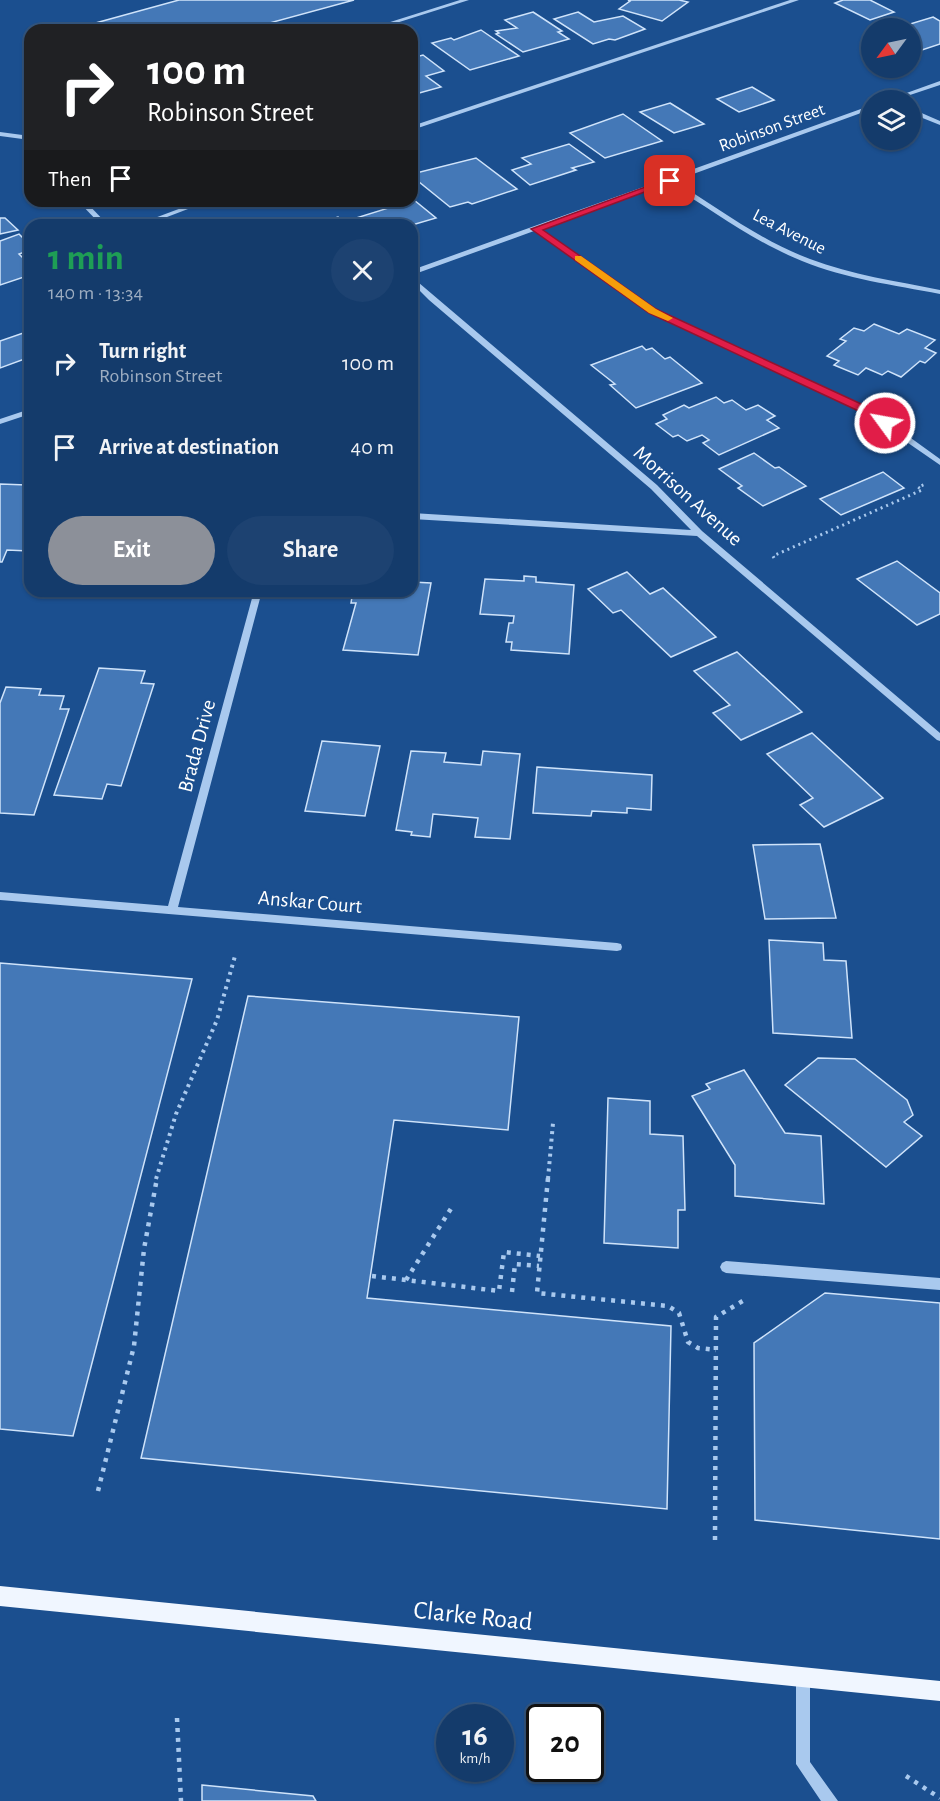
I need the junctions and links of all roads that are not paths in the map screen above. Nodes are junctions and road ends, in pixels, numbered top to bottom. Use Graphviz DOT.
graph roads {
  1 [pos="466,0"];
  2 [pos="796,0"];
  3 [pos="388,24"];
  4 [pos="940,83"];
  5 [pos="920,90"];
  6 [pos="861,111"];
  7 [pos="921,115"];
  8 [pos="940,123"];
  9 [pos="418,126"];
  10 [pos="0,134"];
  11 [pos="24,137"];
  12 [pos="670,181"];
  13 [pos="87,207"];
  14 [pos="189,207"];
  15 [pos="99,219"];
  16 [pos="156,219"];
  17 [pos="536,229"];
  18 [pos="418,271"];
  19 [pos="418,285"];
  20 [pos="940,292"];
  21 [pos="24,413"];
  22 [pos="0,422"];
  23 [pos="940,463"];
  24 [pos="418,516"];
  25 [pos="699,533"];
  26 [pos="256,597"];
  27 [pos="940,738"];
  28 [pos="0,896"];
  29 [pos="172,910"];
  30 [pos="617,947"];
  31 [pos="726,1267"];
  32 [pos="940,1284"];
  33 [pos="0,1596"];
  34 [pos="803,1677"];
  35 [pos="940,1691"];
  36 [pos="830,1801"];
  1 -- 3 [label="street"];
  2 -- 9 [label="street"];
  4 -- 5 [label="street"];
  6 -- 12 [label="street, Robinson Street"];
  7 -- 8 [label="street"];
  10 -- 11 [label="street"];
  12 -- 17 [label="street, Robinson Street"];
  12 -- 20 [label="street, Lea Avenue"];
  13 -- 15 [label="street"];
  14 -- 16 [label="street"];
  17 -- 18 [label="street, Robinson Street"];
  17 -- 23 [label="street"];
  19 -- 25 [label="street, Morrison Avenue"];
  21 -- 22 [label="street"];
  24 -- 25 [label="street"];
  25 -- 27 [label="street, Morrison Avenue"];
  26 -- 29 [label="street, Brada Drive"];
  28 -- 29 [label="street, Anskar Court"];
  29 -- 30 [label="street, Anskar Court"];
  31 -- 32 [label="street"];
  33 -- 34 [label="main road, Clarke Road"];
  34 -- 35 [label="main road, Clarke Road"];
  34 -- 36 [label="street"];
}
